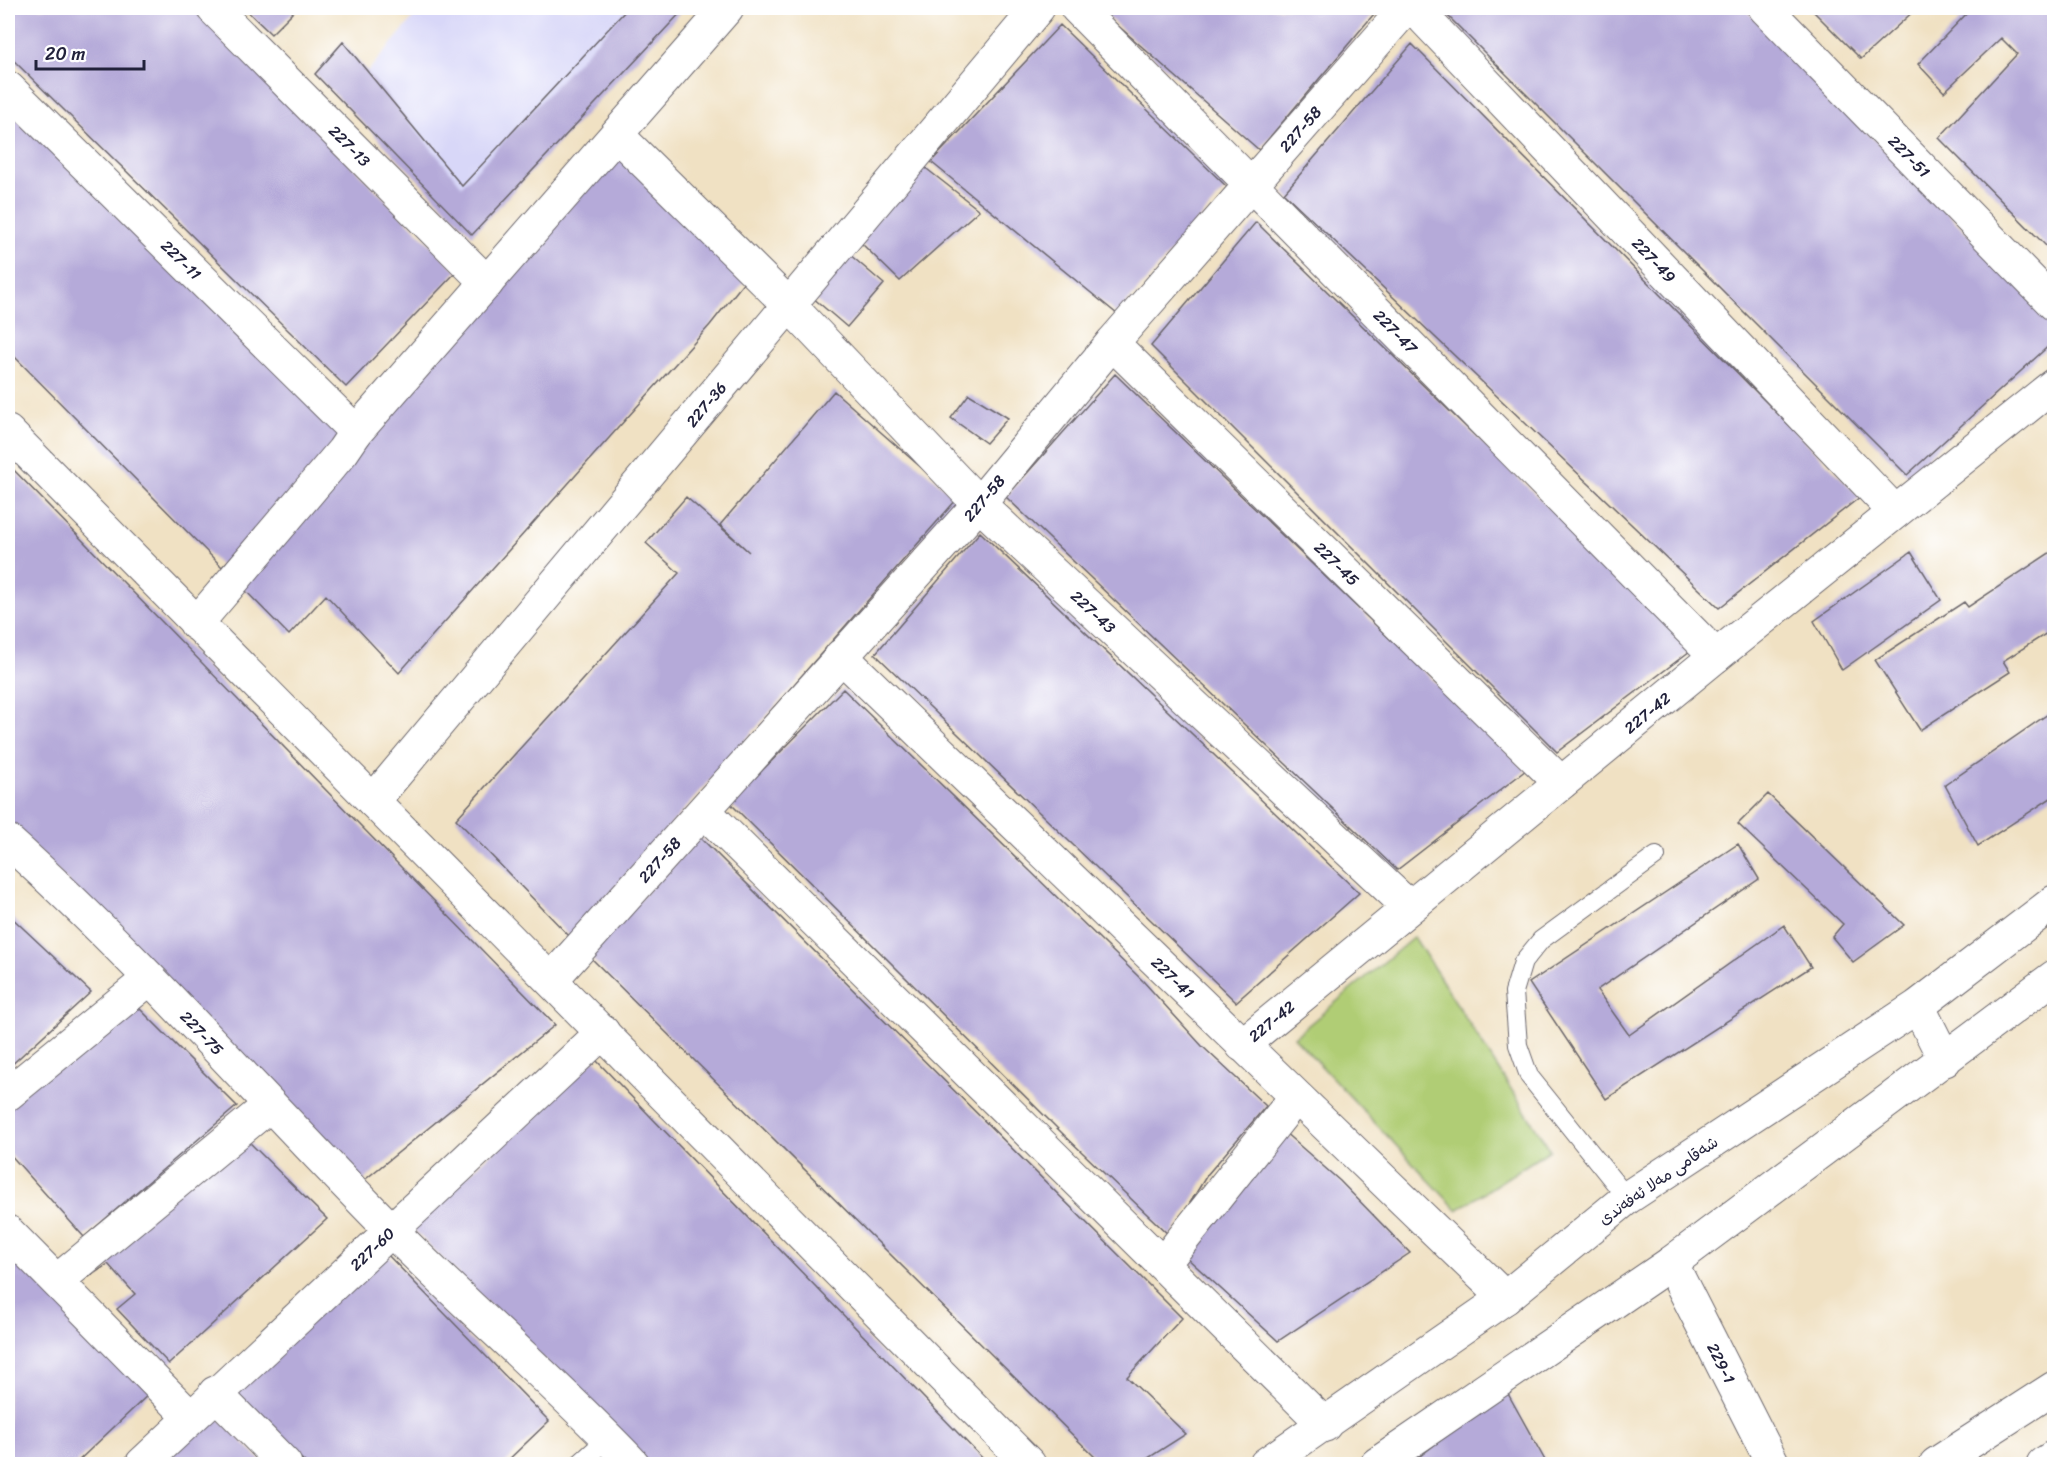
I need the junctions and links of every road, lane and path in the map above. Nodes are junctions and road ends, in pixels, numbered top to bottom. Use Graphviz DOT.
graph roads {
  1 [pos="213,8"];
  2 [pos="727,8"];
  3 [pos="1038,8"];
  4 [pos="1077,8"];
  5 [pos="1406,8"];
  6 [pos="1414,8"];
  7 [pos="1766,8"];
  8 [pos="8,88"];
  9 [pos="617,135"];
  10 [pos="1251,183"];
  11 [pos="487,283"];
  12 [pos="2055,304"];
  13 [pos="789,305"];
  14 [pos="1112,343"];
  15 [pos="2055,385"];
  16 [pos="8,432"];
  17 [pos="356,432"];
  18 [pos="979,504"];
  19 [pos="1895,512"];
  20 [pos="196,624"];
  21 [pos="841,656"];
  22 [pos="1716,656"];
  23 [pos="1561,783"];
  24 [pos="373,801"];
  25 [pos="704,811"];
  26 [pos="8,841"];
  27 [pos="1656,856"];
  28 [pos="2055,902"];
  29 [pos="1409,907"];
  30 [pos="2055,977"];
  31 [pos="149,979"];
  32 [pos="551,980"];
  33 [pos="1918,1006"];
  34 [pos="603,1032"];
  35 [pos="1242,1045"];
  36 [pos="1945,1060"];
  37 [pos="8,1094"];
  38 [pos="1296,1097"];
  39 [pos="270,1105"];
  40 [pos="1628,1198"];
  41 [pos="390,1230"];
  42 [pos="8,1232"];
  43 [pos="1671,1263"];
  44 [pos="1163,1264"];
  45 [pos="57,1281"];
  46 [pos="1504,1298"];
  47 [pos="2055,1388"];
  48 [pos="215,1394"];
  49 [pos="190,1417"];
  50 [pos="1325,1425"];
  51 [pos="608,1438"];
  52 [pos="2055,1457"];
  53 [pos="142,1464"];
  54 [pos="285,1464"];
  55 [pos="579,1464"];
  56 [pos="633,1464"];
  57 [pos="1029,1464"];
  58 [pos="1266,1464"];
  59 [pos="1377,1464"];
  60 [pos="1773,1464"];
  61 [pos="1936,1464"];
  62 [pos="2043,1464"];
  1 -- 11 [label="street, 227-13"];
  2 -- 9 [label="street"];
  3 -- 13 [label="street, 227-36"];
  4 -- 10 [label="street, 227-47"];
  5 -- 10 [label="street, 227-58"];
  6 -- 19 [label="street, 227-49"];
  7 -- 12 [label="street, 227-51"];
  8 -- 17 [label="street, 227-11"];
  9 -- 11 [label="street"];
  9 -- 13 [label="street, 227-43"];
  10 -- 14 [label="street, 227-58"];
  10 -- 22 [label="street, 227-47"];
  11 -- 17 [label="street"];
  13 -- 18 [label="street, 227-43"];
  13 -- 24 [label="street, 227-36"];
  14 -- 18 [label="street, 227-58"];
  14 -- 23 [label="street, 227-45"];
  15 -- 19 [label="street, 227-42"];
  16 -- 20 [label="street"];
  17 -- 20 [label="street"];
  18 -- 21 [label="street, 227-58"];
  18 -- 29 [label="street, 227-43"];
  19 -- 22 [label="street, 227-42"];
  20 -- 24 [label="street"];
  21 -- 25 [label="street, 227-58"];
  21 -- 35 [label="street, 227-41"];
  22 -- 23 [label="street, 227-42"];
  23 -- 29 [label="street, 227-42"];
  24 -- 32 [label="street"];
  25 -- 32 [label="street, 227-58"];
  25 -- 44 [label="street"];
  26 -- 31 [label="street, 227-75"];
  27 -- 40 [label="lane"];
  28 -- 33 [label="street, شەقامی مەلا ئەفەندی"];
  29 -- 35 [label="street, 227-42"];
  30 -- 36 [label="street"];
  31 -- 37 [label="street"];
  31 -- 39 [label="street, 227-75"];
  32 -- 34 [label="street"];
  33 -- 36 [label="street"];
  33 -- 40 [label="street, شەقامی مەلا ئەفەندی"];
  34 -- 41 [label="street, 227-60"];
  34 -- 57 [label="street"];
  35 -- 38 [label="street, 227-41"];
  36 -- 43 [label="street"];
  38 -- 44 [label="street"];
  38 -- 46 [label="street, 227-41"];
  39 -- 41 [label="street, 227-75"];
  39 -- 45 [label="street"];
  40 -- 46 [label="street, شەقامی مەلا ئەفەندی"];
  41 -- 48 [label="street, 227-60"];
  41 -- 51 [label="street, 227-75"];
  42 -- 45 [label="street"];
  43 -- 59 [label="street"];
  43 -- 60 [label="street, 229-1"];
  44 -- 50 [label="street"];
  45 -- 49 [label="street"];
  46 -- 50 [label="street, شەقامی مەلا ئەفەندی"];
  47 -- 61 [label="street"];
  48 -- 49 [label="street, 227-60"];
  48 -- 54 [label="street"];
  49 -- 53 [label="street, 227-60"];
  50 -- 58 [label="street, شەقامی مەلا ئەفەندی"];
  51 -- 55 [label="lane"];
  51 -- 56 [label="street, 227-75"];
  52 -- 62 [label="street"];
}
